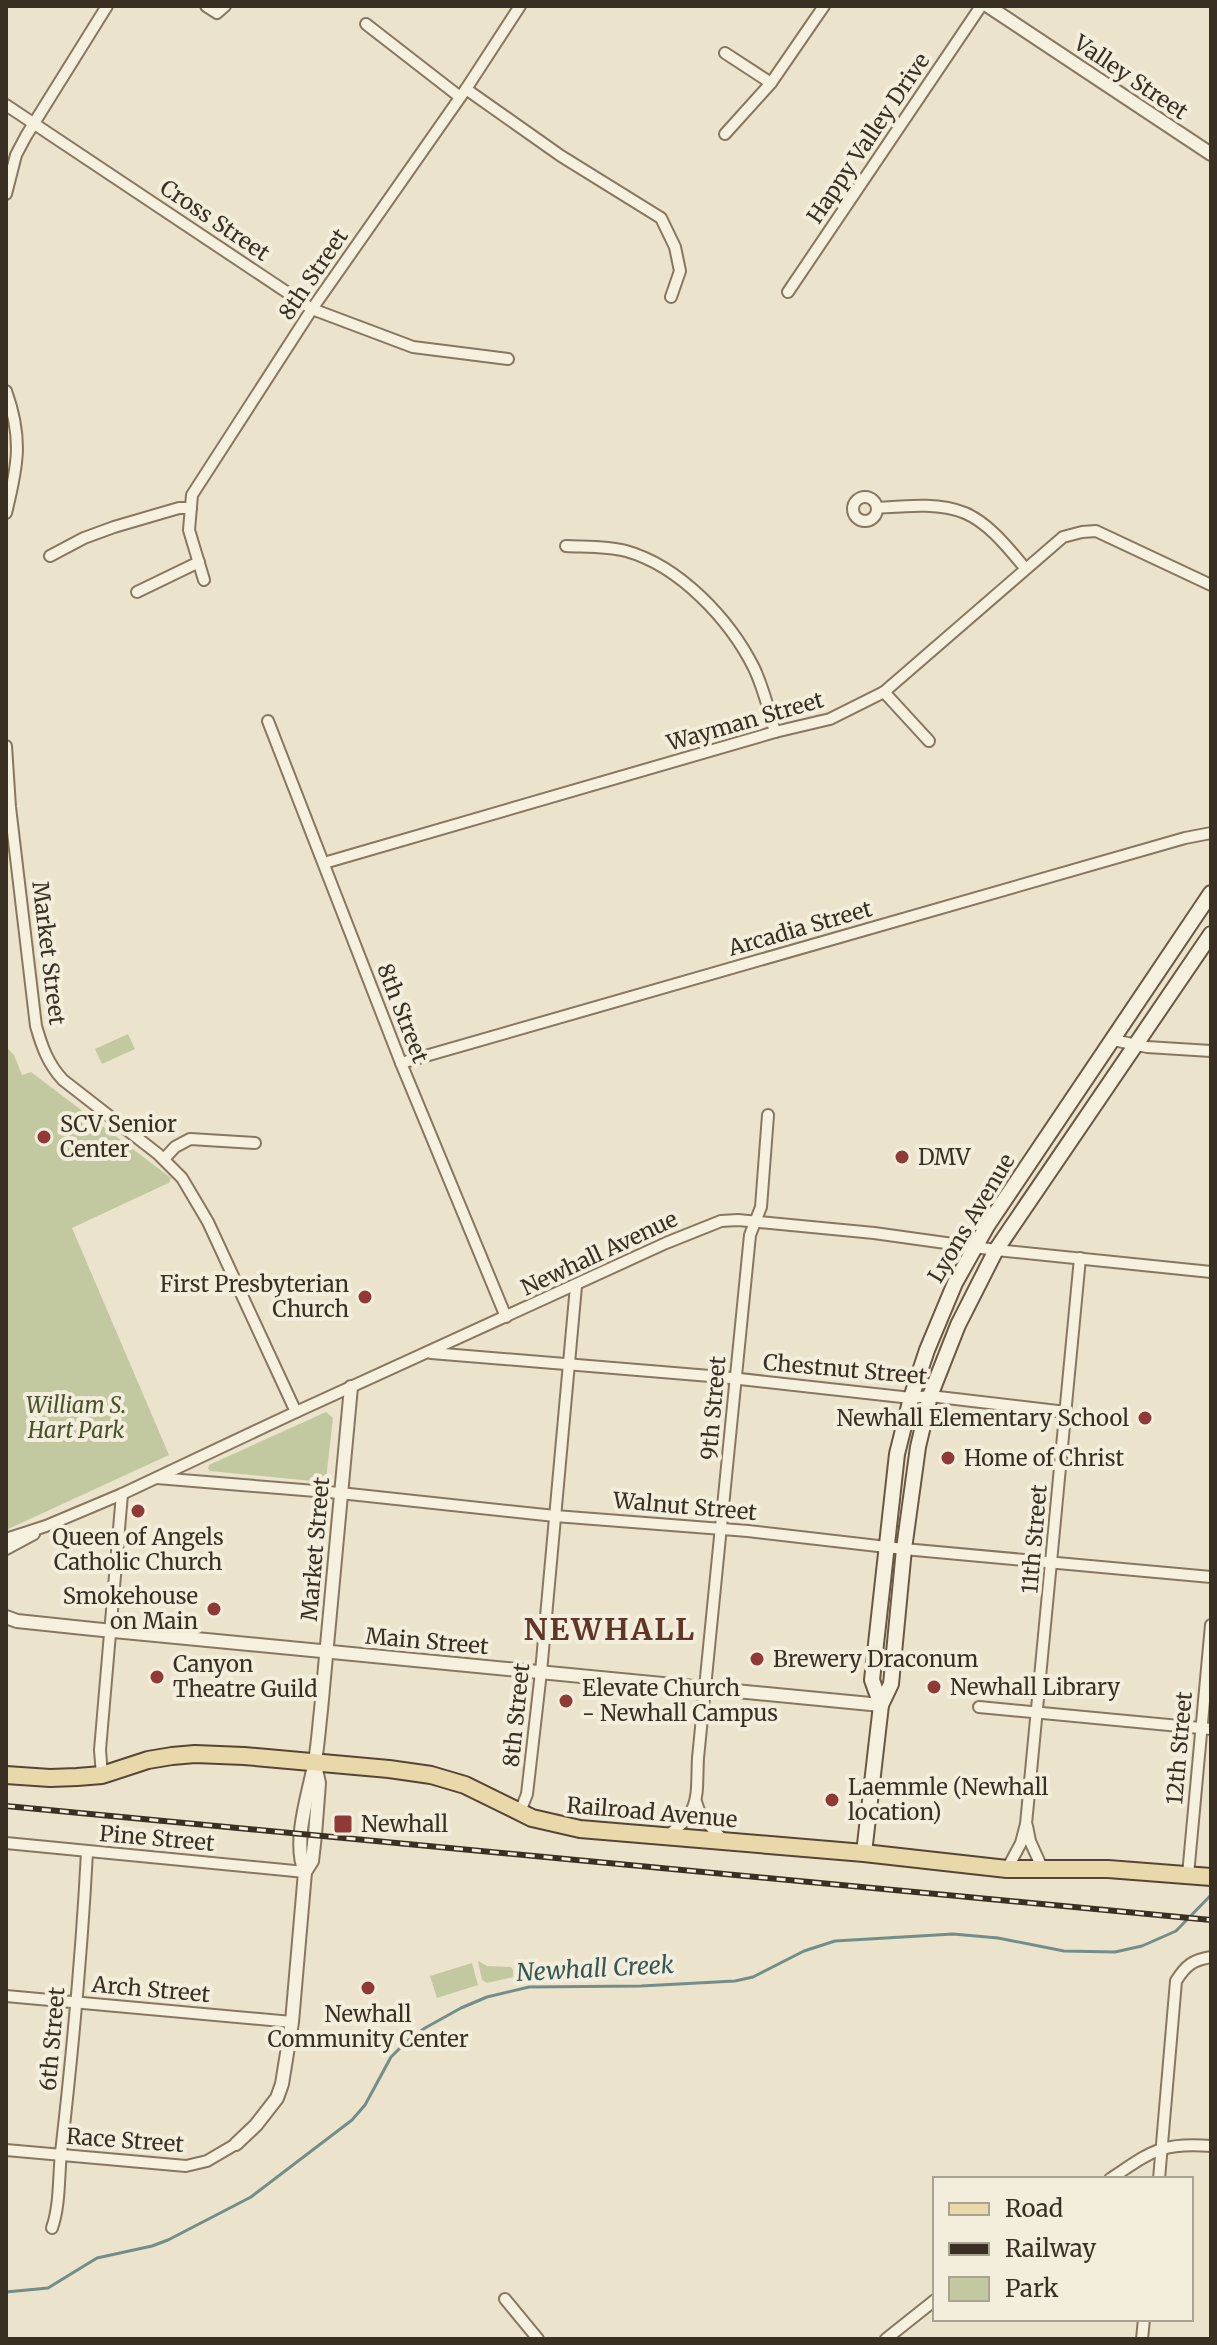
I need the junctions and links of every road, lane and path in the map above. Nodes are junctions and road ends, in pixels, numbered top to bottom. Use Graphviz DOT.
graph roads {
  1 [pos="107,6"];
  2 [pos="206,6"];
  3 [pos="225,6"];
  4 [pos="520,6"];
  5 [pos="824,6"];
  6 [pos="981,6"];
  7 [pos="988,6"];
  8 [pos="366,24"];
  9 [pos="725,53"];
  10 [pos="771,83"];
  11 [pos="463,93"];
  12 [pos="6,105"];
  13 [pos="34,124"];
  14 [pos="725,134"];
  15 [pos="1211,154"];
  16 [pos="6,194"];
  17 [pos="788,292"];
  18 [pos="671,297"];
  19 [pos="312,309"];
  20 [pos="508,359"];
  21 [pos="6,391"];
  22 [pos="191,508"];
  23 [pos="877,508"];
  24 [pos="6,513"];
  25 [pos="566,546"];
  26 [pos="50,556"];
  27 [pos="199,562"];
  28 [pos="1025,568"];
  29 [pos="204,580"];
  30 [pos="1211,585"];
  31 [pos="137,592"];
  32 [pos="884,692"];
  33 [pos="268,721"];
  34 [pos="775,732"];
  35 [pos="929,741"];
  36 [pos="6,746"];
  37 [pos="1211,833"];
  38 [pos="324,863"];
  39 [pos="1211,893"];
  40 [pos="1211,934"];
  41 [pos="1113,1040"];
  42 [pos="1135,1045"];
  43 [pos="1211,1051"];
  44 [pos="401,1063"];
  45 [pos="768,1115"];
  46 [pos="255,1143"];
  47 [pos="164,1159"];
  48 [pos="755,1221"];
  49 [pos="975,1246"];
  50 [pos="996,1250"];
  51 [pos="1080,1258"];
  52 [pos="1211,1272"];
  53 [pos="576,1286"];
  54 [pos="506,1317"];
  55 [pos="428,1353"];
  56 [pos="571,1364"];
  57 [pos="735,1380"];
  58 [pos="351,1387"];
  59 [pos="930,1396"];
  60 [pos="911,1398"];
  61 [pos="296,1412"];
  62 [pos="1066,1412"];
  63 [pos="155,1478"];
  64 [pos="340,1493"];
  65 [pos="122,1494"];
  66 [pos="555,1516"];
  67 [pos="46,1526"];
  68 [pos="722,1530"];
  69 [pos="6,1539"];
  70 [pos="886,1547"];
  71 [pos="6,1549"];
  72 [pos="904,1549"];
  73 [pos="1052,1562"];
  74 [pos="1211,1577"];
  75 [pos="10,1621"];
  76 [pos="1211,1625"];
  77 [pos="110,1631"];
  78 [pos="326,1651"];
  79 [pos="541,1672"];
  80 [pos="707,1687"];
  81 [pos="881,1705"];
  82 [pos="979,1707"];
  83 [pos="1036,1712"];
  84 [pos="1206,1729"];
  85 [pos="314,1763"];
  86 [pos="6,1775"];
  87 [pos="102,1775"];
  88 [pos="696,1802"];
  89 [pos="520,1812"];
  90 [pos="1026,1824"];
  91 [pos="667,1836"];
  92 [pos="723,1840"];
  93 [pos="6,1843"];
  94 [pos="87,1852"];
  95 [pos="864,1853"];
  96 [pos="1007,1869"];
  97 [pos="1043,1870"];
  98 [pos="305,1872"];
  99 [pos="1201,1876"];
  100 [pos="1211,1957"];
  101 [pos="6,1996"];
  102 [pos="76,2002"];
  103 [pos="292,2022"];
  104 [pos="236,2144"];
  105 [pos="1211,2146"];
  106 [pos="1162,2148"];
  107 [pos="6,2150"];
  108 [pos="60,2155"];
  109 [pos="1113,2177"];
  110 [pos="1159,2177"];
  111 [pos="52,2228"];
  112 [pos="505,2299"];
  113 [pos="933,2302"];
  114 [pos="538,2339"];
  115 [pos="886,2339"];
  1 -- 13 [label="street"];
  2 -- 3 [label="street"];
  4 -- 11 [label="street, 8th Street"];
  5 -- 10 [label="street"];
  6 -- 17 [label="street, Happy Valley Drive"];
  7 -- 15 [label="street, Valley Street"];
  8 -- 11 [label="street"];
  9 -- 10 [label="street"];
  10 -- 14 [label="street"];
  11 -- 18 [label="street"];
  11 -- 19 [label="street, 8th Street"];
  12 -- 13 [label="street, Cross Street"];
  13 -- 16 [label="street"];
  13 -- 19 [label="street, Cross Street"];
  19 -- 20 [label="street, Cross Street"];
  19 -- 22 [label="street, 8th Street"];
  21 -- 24 [label="street"];
  22 -- 26 [label="street"];
  22 -- 27 [label="street, 8th Street"];
  23 -- 28 [label="street"];
  25 -- 34 [label="street"];
  27 -- 29 [label="street, 8th Street"];
  27 -- 31 [label="street"];
  28 -- 30 [label="street, Wayman Street"];
  28 -- 32 [label="street, Wayman Street"];
  32 -- 34 [label="street, Wayman Street"];
  32 -- 35 [label="street"];
  33 -- 38 [label="street, 8th Street"];
  34 -- 38 [label="street, Wayman Street"];
  36 -- 47 [label="street, Market Street"];
  37 -- 44 [label="street, Arcadia Street"];
  38 -- 44 [label="street, 8th Street"];
  39 -- 41 [label="main road, Lyons Avenue"];
  40 -- 42 [label="main road, Lyons Avenue"];
  41 -- 42 [label="street"];
  41 -- 49 [label="main road, Lyons Avenue"];
  42 -- 43 [label="street"];
  42 -- 50 [label="main road, Lyons Avenue"];
  44 -- 54 [label="street, 8th Street"];
  45 -- 48 [label="street, 9th Street"];
  46 -- 47 [label="street"];
  47 -- 61 [label="street, Market Street"];
  48 -- 49 [label="street, Newhall Avenue"];
  48 -- 53 [label="street, Newhall Avenue"];
  48 -- 57 [label="street, 9th Street"];
  49 -- 50 [label="street, Newhall Avenue"];
  49 -- 60 [label="main road, Lyons Avenue"];
  50 -- 51 [label="street, Newhall Avenue"];
  50 -- 59 [label="main road, Lyons Avenue"];
  51 -- 52 [label="street, Newhall Avenue"];
  51 -- 62 [label="street, 11th Street"];
  53 -- 54 [label="street, Newhall Avenue"];
  53 -- 56 [label="street, 8th Street"];
  54 -- 55 [label="street, Newhall Avenue"];
  55 -- 56 [label="street, Chestnut Street"];
  55 -- 58 [label="street, Newhall Avenue"];
  56 -- 57 [label="street, Chestnut Street"];
  56 -- 66 [label="street, 8th Street"];
  57 -- 60 [label="street, Chestnut Street"];
  57 -- 68 [label="street, 9th Street"];
  58 -- 61 [label="street, Newhall Avenue"];
  58 -- 64 [label="street, Market Street"];
  59 -- 60 [label="street, Chestnut Street"];
  59 -- 62 [label="street, Chestnut Street"];
  59 -- 72 [label="main road, Lyons Avenue"];
  60 -- 70 [label="main road, Lyons Avenue"];
  61 -- 63 [label="street, Newhall Avenue"];
  62 -- 73 [label="street, 11th Street"];
  63 -- 64 [label="street, Walnut Street"];
  63 -- 65 [label="street, Newhall Avenue"];
  64 -- 66 [label="street, Walnut Street"];
  64 -- 78 [label="street, Market Street"];
  65 -- 67 [label="street, Newhall Avenue"];
  65 -- 77 [label="street"];
  66 -- 68 [label="street, Walnut Street"];
  66 -- 79 [label="street, 8th Street"];
  67 -- 69 [label="street, Newhall Avenue"];
  67 -- 71 [label="street, Newhall Avenue"];
  68 -- 70 [label="street, Walnut Street"];
  68 -- 80 [label="street, 9th Street"];
  70 -- 72 [label="street, Walnut Street"];
  70 -- 81 [label="main road, Lyons Avenue"];
  72 -- 73 [label="street, Walnut Street"];
  72 -- 81 [label="main road, Lyons Avenue"];
  73 -- 74 [label="street, Walnut Street"];
  73 -- 83 [label="street, 11th Street"];
  75 -- 77 [label="street, Main Street"];
  76 -- 84 [label="street, 12th Street"];
  77 -- 78 [label="street, Main Street"];
  77 -- 87 [label="street"];
  78 -- 79 [label="street, Main Street"];
  78 -- 85 [label="street, Market Street"];
  79 -- 80 [label="street, Main Street"];
  79 -- 89 [label="street, 8th Street"];
  80 -- 81 [label="street, Main Street"];
  80 -- 88 [label="street, 9th Street"];
  81 -- 95 [label="main road, Lyons Avenue"];
  82 -- 83 [label="street"];
  83 -- 84 [label="street"];
  83 -- 90 [label="street, 11th Street"];
  84 -- 99 [label="street, 12th Street"];
  85 -- 87 [label="main road, Railroad Avenue"];
  85 -- 89 [label="main road, Railroad Avenue"];
  85 -- 98 [label="street, Market Street"];
  86 -- 87 [label="main road, Railroad Avenue"];
  88 -- 91 [label="street"];
  88 -- 92 [label="street"];
  89 -- 91 [label="main road, Railroad Avenue"];
  90 -- 96 [label="street, 11th Street"];
  90 -- 97 [label="street, 11th Street"];
  91 -- 92 [label="main road, Railroad Avenue"];
  92 -- 95 [label="main road, Railroad Avenue"];
  93 -- 94 [label="street, Pine Street"];
  94 -- 98 [label="street, Pine Street"];
  94 -- 102 [label="street, 6th Street"];
  95 -- 96 [label="main road, Railroad Avenue"];
  96 -- 97 [label="main road, Railroad Avenue"];
  97 -- 99 [label="main road, Railroad Avenue"];
  98 -- 103 [label="street, Market Street"];
  100 -- 106 [label="street"];
  101 -- 102 [label="street, Arch Street"];
  102 -- 103 [label="street, Arch Street"];
  102 -- 108 [label="street, 6th Street"];
  103 -- 104 [label="street, Market Street"];
  104 -- 108 [label="street, Race Street"];
  105 -- 106 [label="street"];
  106 -- 109 [label="street"];
  106 -- 110 [label="street"];
  107 -- 108 [label="street, Race Street"];
  108 -- 111 [label="street, 6th Street"];
  112 -- 114 [label="street"];
  113 -- 115 [label="street"];
}
